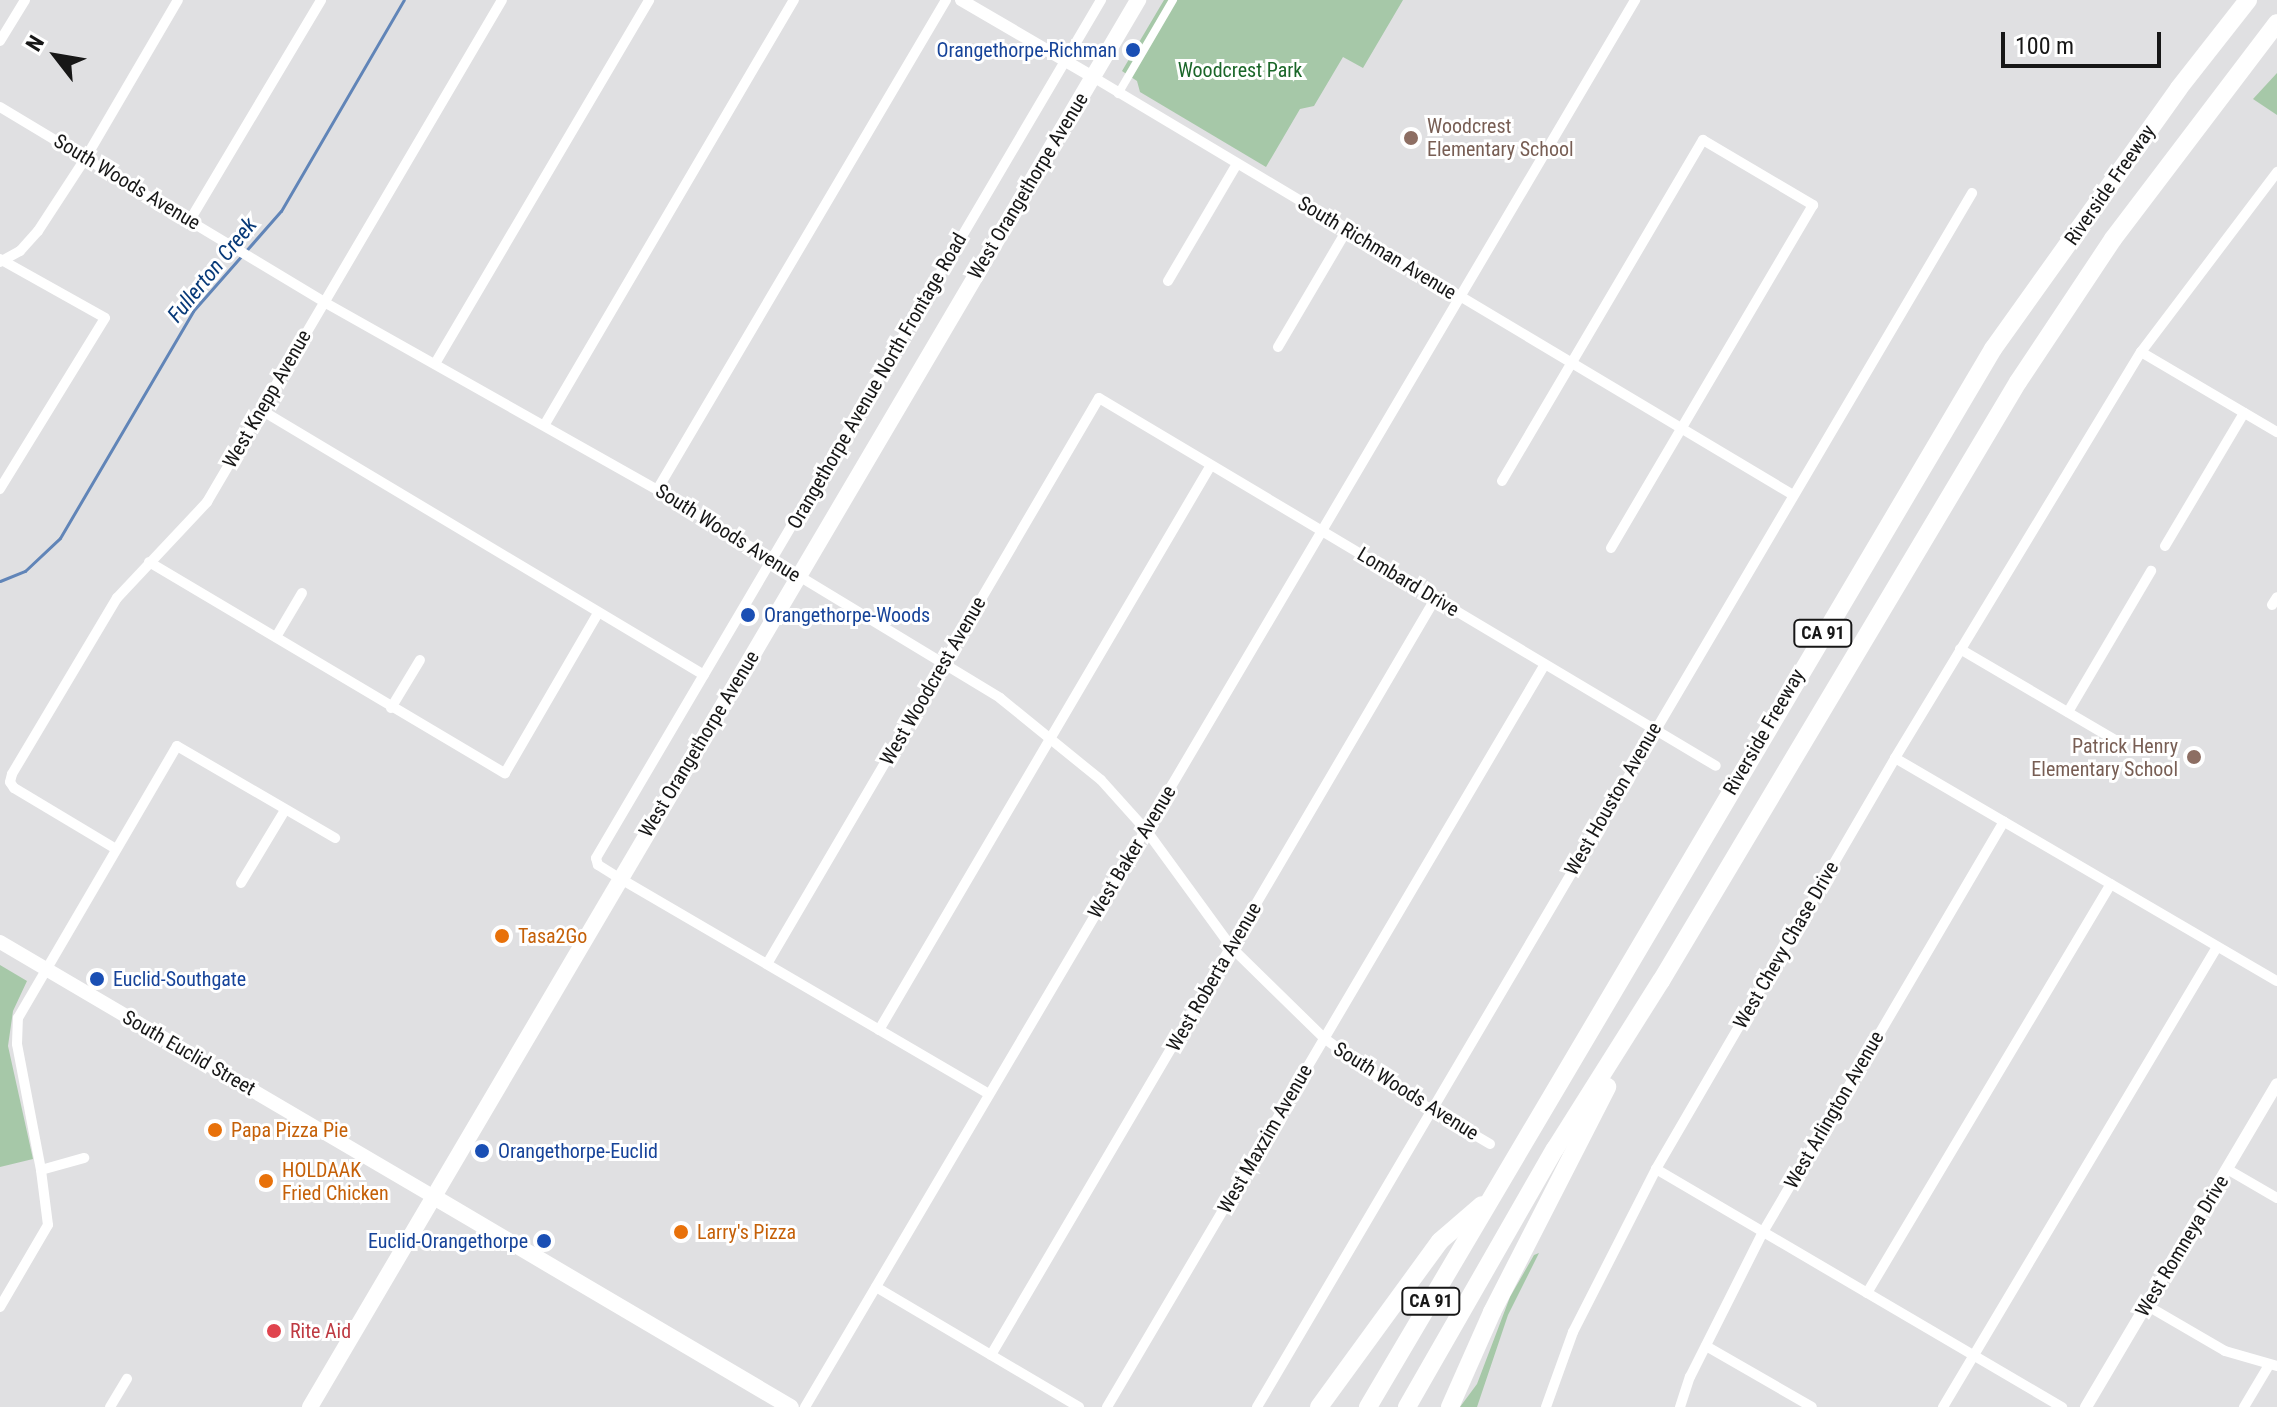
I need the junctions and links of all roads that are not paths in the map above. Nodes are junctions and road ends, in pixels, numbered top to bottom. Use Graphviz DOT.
graph roads {
  1 [pos="25,0"];
  2 [pos="178,0"];
  3 [pos="321,0"];
  4 [pos="502,0"];
  5 [pos="649,0"];
  6 [pos="794,0"];
  7 [pos="946,0"];
  8 [pos="961,0"];
  9 [pos="1101,0"];
  10 [pos="1138,0"];
  11 [pos="1173,0"];
  12 [pos="1635,0"];
  13 [pos="2235,0"];
  14 [pos="2248,0"];
  15 [pos="2277,23"];
  16 [pos="2271,35"];
  17 [pos="0,41"];
  18 [pos="1066,60"];
  19 [pos="1093,77"];
  20 [pos="2179,88"];
  21 [pos="1118,94"];
  22 [pos="0,107"];
  23 [pos="85,159"];
  24 [pos="1237,164"];
  25 [pos="2277,172"];
  26 [pos="2272,187"];
  27 [pos="1972,193"];
  28 [pos="190,220"];
  29 [pos="1347,230"];
  30 [pos="1,261"];
  31 [pos="1168,281"];
  32 [pos="1460,297"];
  33 [pos="324,302"];
  34 [pos="1278,347"];
  35 [pos="2141,352"];
  36 [pos="436,362"];
  37 [pos="1571,363"];
  38 [pos="1099,398"];
  39 [pos="261,410"];
  40 [pos="2244,413"];
  41 [pos="545,424"];
  42 [pos="1680,429"];
  43 [pos="2277,432"];
  44 [pos="1211,465"];
  45 [pos="1502,481"];
  46 [pos="0,489"];
  47 [pos="657,490"];
  48 [pos="1793,495"];
  49 [pos="1322,531"];
  50 [pos="2165,546"];
  51 [pos="1611,548"];
  52 [pos="772,560"];
  53 [pos="149,562"];
  54 [pos="2151,571"];
  55 [pos="798,577"];
  56 [pos="302,593"];
  57 [pos="1435,599"];
  58 [pos="598,613"];
  59 [pos="276,637"];
  60 [pos="1960,649"];
  61 [pos="420,660"];
  62 [pos="943,663"];
  63 [pos="1545,664"];
  64 [pos="704,675"];
  65 [pos="391,708"];
  66 [pos="2068,712"];
  67 [pos="1654,729"];
  68 [pos="1050,738"];
  69 [pos="2115,740"];
  70 [pos="1895,758"];
  71 [pos="1716,766"];
  72 [pos="285,810"];
  73 [pos="2004,821"];
  74 [pos="1146,830"];
  75 [pos="335,838"];
  76 [pos="116,849"];
  77 [pos="619,878"];
  78 [pos="241,883"];
  79 [pos="2111,884"];
  80 [pos="0,942"];
  81 [pos="2217,947"];
  82 [pos="1232,948"];
  83 [pos="767,964"];
  84 [pos="45,969"];
  85 [pos="1661,981"];
  86 [pos="2277,981"];
  87 [pos="879,1030"];
  88 [pos="1324,1038"];
  89 [pos="2277,1084"];
  90 [pos="989,1094"];
  91 [pos="1431,1109"];
  92 [pos="1490,1144"];
  93 [pos="84,1158"];
  94 [pos="1656,1169"];
  95 [pos="2227,1169"];
  96 [pos="41,1170"];
  97 [pos="1493,1195"];
  98 [pos="434,1197"];
  99 [pos="2277,1198"];
  100 [pos="1763,1232"];
  101 [pos="876,1287"];
  102 [pos="1867,1293"];
  103 [pos="2146,1305"];
  104 [pos="0,1307"];
  105 [pos="1706,1346"];
  106 [pos="991,1355"];
  107 [pos="1973,1356"];
  108 [pos="2273,1366"];
  109 [pos="127,1379"];
  110 [pos="110,1407"];
  111 [pos="310,1407"];
  112 [pos="791,1407"];
  113 [pos="805,1407"];
  114 [pos="1079,1407"];
  115 [pos="1107,1407"];
  116 [pos="1257,1407"];
  117 [pos="1319,1407"];
  118 [pos="1368,1407"];
  119 [pos="1407,1407"];
  120 [pos="1450,1407"];
  121 [pos="1546,1407"];
  122 [pos="1680,1407"];
  123 [pos="1812,1407"];
  124 [pos="1943,1407"];
  125 [pos="2062,1407"];
  126 [pos="2086,1407"];
  127 [pos="2244,1407"];
  1 -- 17 [label="street"];
  2 -- 23 [label="street"];
  3 -- 28 [label="street"];
  4 -- 33 [label="street, West Knepp Avenue"];
  5 -- 36 [label="street"];
  6 -- 41 [label="street"];
  7 -- 47 [label="street"];
  8 -- 18 [label="street, South Richman Avenue"];
  9 -- 18 [label="street, Orangethorpe Avenue North Frontage Road"];
  10 -- 19 [label="main road, West Orangethorpe Avenue"];
  11 -- 21 [label="street"];
  12 -- 32 [label="street, West Baker Avenue"];
  13 -- 20 [label="highway"];
  14 -- 20 [label="highway, Riverside Freeway / CA 91"];
  15 -- 16 [label="highway, Riverside Freeway / CA 91"];
  16 -- 85 [label="highway, Riverside Freeway / CA 91"];
  18 -- 19 [label="street, South Richman Avenue"];
  18 -- 52 [label="street, Orangethorpe Avenue North Frontage Road"];
  19 -- 21 [label="street, South Richman Avenue"];
  19 -- 55 [label="main road, West Orangethorpe Avenue"];
  20 -- 97 [label="highway, Riverside Freeway / CA 91"];
  21 -- 24 [label="street, South Richman Avenue"];
  22 -- 23 [label="street, South Woods Avenue"];
  23 -- 28 [label="street, South Woods Avenue"];
  23 -- 30 [label="street"];
  24 -- 29 [label="street, South Richman Avenue"];
  24 -- 31 [label="street"];
  25 -- 26 [label="street, West Chevy Chase Drive"];
  26 -- 35 [label="street, West Chevy Chase Drive"];
  27 -- 48 [label="street, West Houston Avenue"];
  28 -- 33 [label="street, South Woods Avenue"];
  29 -- 32 [label="street, South Richman Avenue"];
  29 -- 34 [label="street"];
  30 -- 46 [label="street"];
  32 -- 37 [label="street, South Richman Avenue"];
  32 -- 49 [label="street, West Baker Avenue"];
  33 -- 36 [label="street, South Woods Avenue"];
  33 -- 39 [label="street, West Knepp Avenue"];
  35 -- 40 [label="street"];
  35 -- 60 [label="street, West Chevy Chase Drive"];
  36 -- 41 [label="street, South Woods Avenue"];
  37 -- 42 [label="street, South Richman Avenue"];
  37 -- 42 [label="street"];
  37 -- 45 [label="street"];
  38 -- 44 [label="street, Lombard Drive"];
  38 -- 62 [label="street, West Woodcrest Avenue"];
  39 -- 53 [label="street, West Knepp Avenue"];
  39 -- 58 [label="street"];
  40 -- 43 [label="street"];
  40 -- 50 [label="street"];
  41 -- 47 [label="street, South Woods Avenue"];
  42 -- 48 [label="street, South Richman Avenue"];
  42 -- 51 [label="street"];
  44 -- 49 [label="street, Lombard Drive"];
  44 -- 68 [label="street"];
  47 -- 52 [label="street, South Woods Avenue"];
  48 -- 67 [label="street, West Houston Avenue"];
  49 -- 57 [label="street, Lombard Drive"];
  49 -- 74 [label="street, West Baker Avenue"];
  52 -- 55 [label="street, South Woods Avenue"];
  52 -- 64 [label="street, Orangethorpe Avenue North Frontage Road"];
  53 -- 59 [label="street"];
  53 -- 76 [label="street, West Knepp Avenue"];
  54 -- 66 [label="street"];
  55 -- 62 [label="street, South Woods Avenue"];
  55 -- 77 [label="main road, West Orangethorpe Avenue"];
  56 -- 59 [label="street"];
  57 -- 63 [label="street, Lombard Drive"];
  57 -- 82 [label="street, West Roberta Avenue"];
  58 -- 64 [label="street"];
  58 -- 65 [label="street"];
  59 -- 65 [label="street"];
  60 -- 66 [label="street"];
  60 -- 70 [label="street, West Chevy Chase Drive"];
  61 -- 65 [label="street"];
  62 -- 68 [label="street, South Woods Avenue"];
  62 -- 83 [label="street, West Woodcrest Avenue"];
  63 -- 67 [label="street, Lombard Drive"];
  63 -- 88 [label="street, West Maxzim Avenue"];
  64 -- 77 [label="street, Orangethorpe Avenue North Frontage Road"];
  66 -- 69 [label="street"];
  67 -- 71 [label="street, Lombard Drive"];
  67 -- 91 [label="street, West Houston Avenue"];
  68 -- 74 [label="street, South Woods Avenue"];
  68 -- 87 [label="street"];
  70 -- 73 [label="street"];
  70 -- 94 [label="street, West Chevy Chase Drive"];
  72 -- 75 [label="street"];
  72 -- 76 [label="street"];
  72 -- 78 [label="street"];
  73 -- 79 [label="street"];
  73 -- 100 [label="street, West Arlington Avenue"];
  74 -- 82 [label="street, South Woods Avenue"];
  74 -- 90 [label="street, West Baker Avenue"];
  76 -- 84 [label="street"];
  77 -- 83 [label="street"];
  77 -- 98 [label="main road, West Orangethorpe Avenue"];
  79 -- 81 [label="street"];
  79 -- 102 [label="street"];
  80 -- 84 [label="main road, South Euclid Street"];
  81 -- 86 [label="street"];
  81 -- 107 [label="street"];
  82 -- 88 [label="street, South Woods Avenue"];
  82 -- 106 [label="street, West Roberta Avenue"];
  83 -- 87 [label="street"];
  84 -- 96 [label="street"];
  84 -- 98 [label="main road, South Euclid Street"];
  85 -- 119 [label="highway, Riverside Freeway / CA 91"];
  85 -- 120 [label="highway"];
  87 -- 90 [label="street"];
  88 -- 91 [label="street, South Woods Avenue"];
  88 -- 115 [label="street, West Maxzim Avenue"];
  89 -- 95 [label="street, West Romneya Drive"];
  90 -- 101 [label="street, West Baker Avenue"];
  91 -- 92 [label="street, South Woods Avenue"];
  91 -- 116 [label="street, West Houston Avenue"];
  93 -- 96 [label="street"];
  94 -- 100 [label="street"];
  94 -- 121 [label="street, West Chevy Chase Drive"];
  95 -- 99 [label="street"];
  95 -- 103 [label="street, West Romneya Drive"];
  96 -- 104 [label="street"];
  97 -- 117 [label="highway"];
  97 -- 118 [label="highway, Riverside Freeway / CA 91"];
  98 -- 111 [label="main road, West Orangethorpe Avenue"];
  98 -- 112 [label="main road, South Euclid Street"];
  100 -- 102 [label="street"];
  100 -- 105 [label="street, West Arlington Avenue"];
  101 -- 106 [label="street"];
  101 -- 113 [label="street, West Baker Avenue"];
  102 -- 107 [label="street"];
  103 -- 108 [label="street"];
  103 -- 126 [label="street, West Romneya Drive"];
  105 -- 122 [label="street, West Arlington Avenue"];
  105 -- 123 [label="street"];
  106 -- 114 [label="street"];
  107 -- 124 [label="street"];
  107 -- 125 [label="street"];
  108 -- 127 [label="street"];
  109 -- 110 [label="street"];
}
